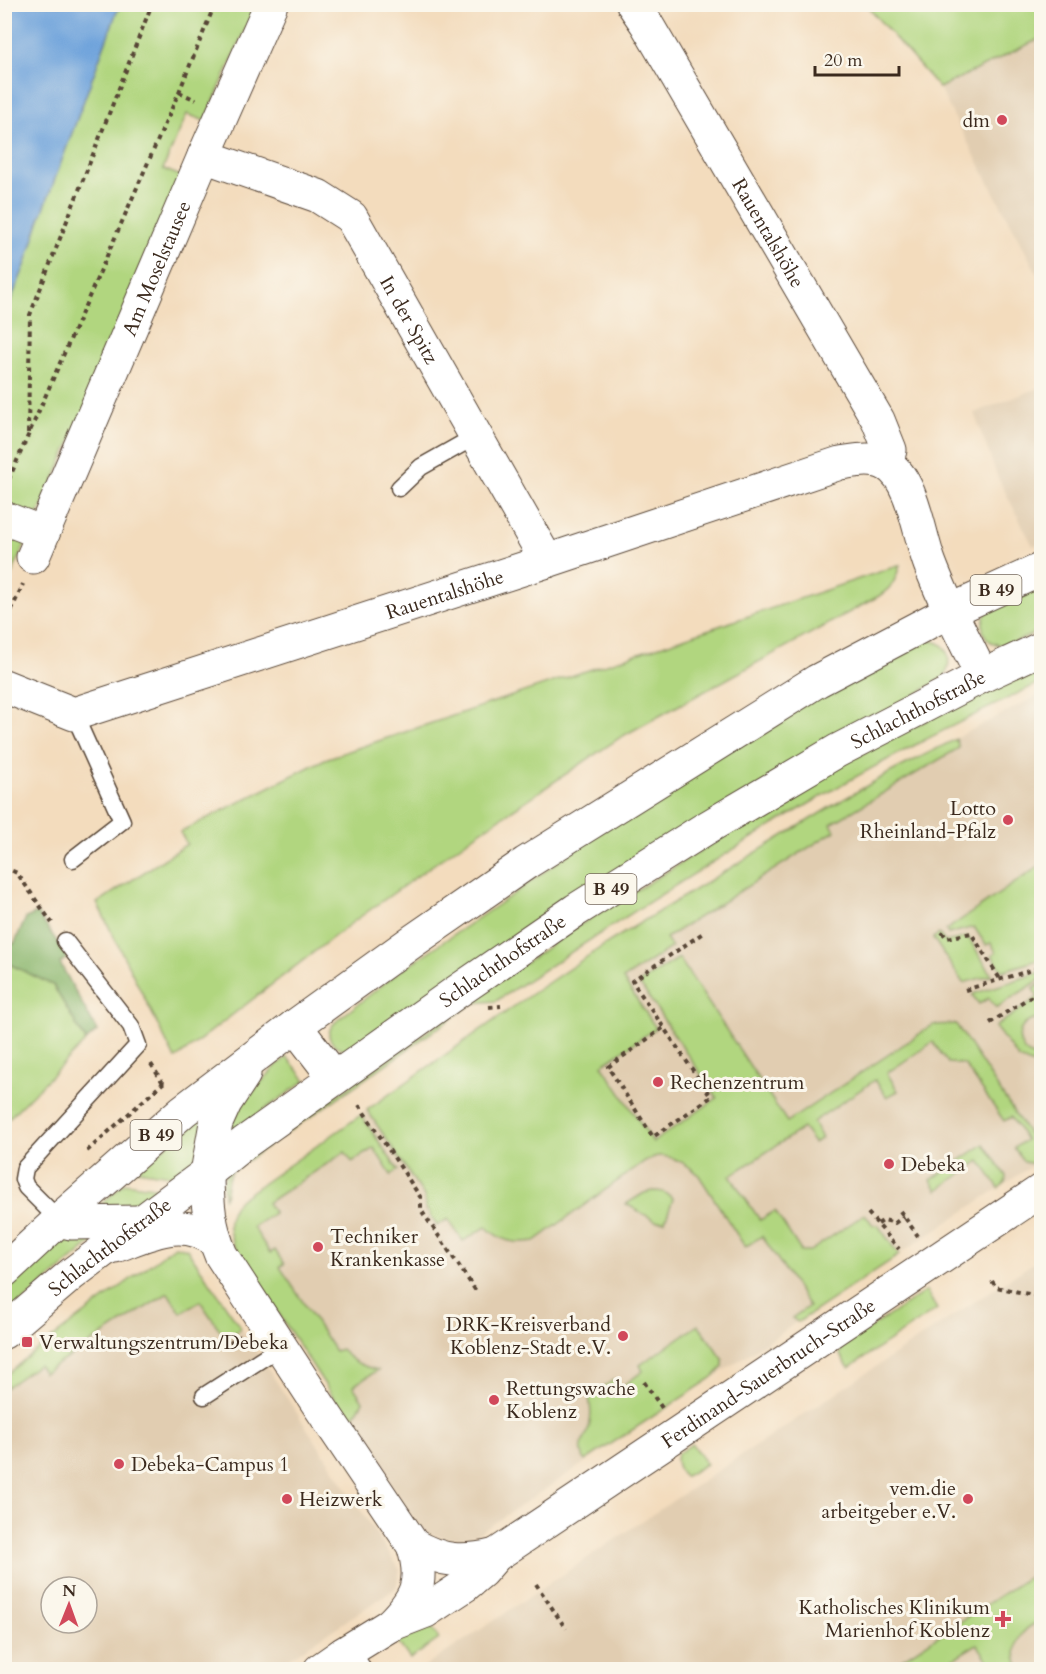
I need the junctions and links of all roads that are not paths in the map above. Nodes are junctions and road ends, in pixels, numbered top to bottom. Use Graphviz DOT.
graph roads {
  1 [pos="271,4"];
  2 [pos="633,4"];
  3 [pos="204,156"];
  4 [pos="476,436"];
  5 [pos="886,464"];
  6 [pos="399,488"];
  7 [pos="4,519"];
  8 [pos="547,561"];
  9 [pos="1041,569"];
  10 [pos="950,611"];
  11 [pos="1041,648"];
  12 [pos="982,676"];
  13 [pos="4,686"];
  14 [pos="74,714"];
  15 [pos="73,859"];
  16 [pos="65,941"];
  17 [pos="295,1026"];
  18 [pos="256,1055"];
  19 [pos="335,1078"];
  20 [pos="207,1173"];
  21 [pos="1041,1190"];
  22 [pos="59,1220"];
  23 [pos="139,1222"];
  24 [pos="215,1241"];
  25 [pos="101,1251"];
  26 [pos="4,1272"];
  27 [pos="4,1332"];
  28 [pos="280,1347"];
  29 [pos="204,1396"];
  30 [pos="413,1545"];
  31 [pos="496,1555"];
  32 [pos="390,1625"];
  33 [pos="339,1664"];
  1 -- 3 [label="street, Am Moselstausee"];
  2 -- 5 [label="street, Rauentalshöhe"];
  3 -- 4 [label="street, In der Spitz"];
  3 -- 7 [label="street, Am Moselstausee"];
  4 -- 6 [label="lane"];
  4 -- 8 [label="street, In der Spitz"];
  5 -- 8 [label="street, Rauentalshöhe"];
  5 -- 10 [label="street"];
  8 -- 14 [label="street, Rauentalshöhe"];
  9 -- 10 [label="street, B 49"];
  10 -- 12 [label="street, B 49"];
  10 -- 17 [label="street, B 49"];
  11 -- 12 [label="street, Schlachthofstraße / B 49"];
  12 -- 19 [label="street, Schlachthofstraße / B 49"];
  13 -- 14 [label="street"];
  14 -- 15 [label="lane"];
  16 -- 22 [label="lane"];
  17 -- 18 [label="street, B 49"];
  17 -- 19 [label="street"];
  18 -- 20 [label="street, Ferdinand-Sauerbruch-Straße"];
  18 -- 22 [label="street, B 49"];
  19 -- 20 [label="street, Schlachthofstraße / B 49"];
  20 -- 23 [label="street, Schlachthofstraße / B 49"];
  20 -- 24 [label="street, Ferdinand-Sauerbruch-Straße"];
  21 -- 31 [label="street, Ferdinand-Sauerbruch-Straße"];
  22 -- 23 [label="street"];
  22 -- 26 [label="street, B 49"];
  23 -- 25 [label="street, Schlachthofstraße / B 49"];
  24 -- 25 [label="street"];
  24 -- 28 [label="street, Ferdinand-Sauerbruch-Straße"];
  25 -- 27 [label="street, Schlachthofstraße / B 49"];
  28 -- 29 [label="lane"];
  28 -- 30 [label="street, Ferdinand-Sauerbruch-Straße"];
  30 -- 31 [label="street, Ferdinand-Sauerbruch-Straße"];
  30 -- 32 [label="street, Ferdinand-Sauerbruch-Straße"];
  31 -- 32 [label="street, Ferdinand-Sauerbruch-Straße"];
  32 -- 33 [label="street, Ferdinand-Sauerbruch-Straße"];
}
